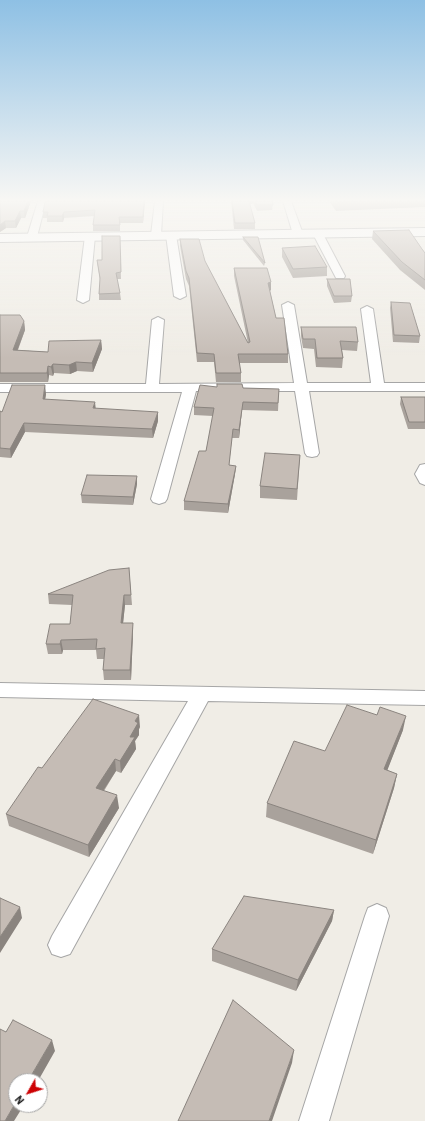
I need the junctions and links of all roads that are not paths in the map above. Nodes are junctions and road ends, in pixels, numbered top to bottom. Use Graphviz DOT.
graph roads {
  1 [pos="88,253"];
  2 [pos="174,253"];
  3 [pos="328,253"];
  4 [pos="340,276"];
  5 [pos="180,296"];
  6 [pos="83,300"];
  7 [pos="288,305"];
  8 [pos="367,309"];
  9 [pos="158,320"];
  10 [pos="292,331"];
  11 [pos="308,331"];
  12 [pos="354,332"];
  13 [pos="370,332"];
  14 [pos="378,387"];
  15 [pos="425,387"];
  16 [pos="0,388"];
  17 [pos="152,388"];
  18 [pos="190,388"];
  19 [pos="301,388"];
  20 [pos="312,453"];
  21 [pos="425,468"];
  22 [pos="425,480"];
  23 [pos="159,500"];
  24 [pos="0,690"];
  25 [pos="202,694"];
  26 [pos="425,698"];
  27 [pos="377,916"];
  28 [pos="61,945"];
  29 [pos="314,1121"];
  1 -- 6 [label="street"];
  2 -- 5 [label="street"];
  3 -- 4 [label="street"];
  7 -- 10 [label="street"];
  8 -- 13 [label="street"];
  9 -- 17 [label="street"];
  10 -- 11 [label="street"];
  10 -- 19 [label="street"];
  12 -- 13 [label="street"];
  13 -- 14 [label="street"];
  14 -- 15 [label="street"];
  14 -- 19 [label="street"];
  16 -- 17 [label="street"];
  17 -- 18 [label="street"];
  18 -- 19 [label="street"];
  18 -- 23 [label="street"];
  19 -- 20 [label="street"];
  21 -- 22 [label="street"];
  24 -- 25 [label="street"];
  25 -- 26 [label="street"];
  25 -- 28 [label="street"];
  27 -- 29 [label="street"];
}
